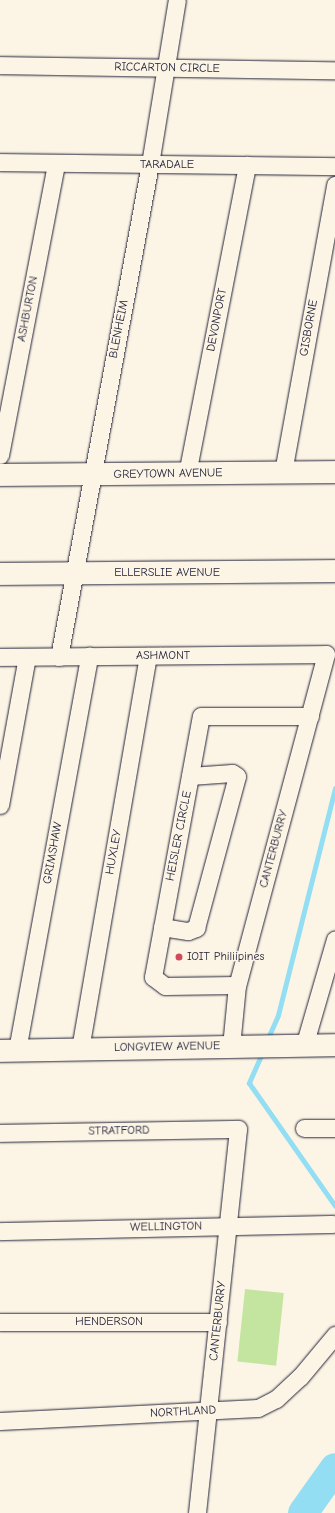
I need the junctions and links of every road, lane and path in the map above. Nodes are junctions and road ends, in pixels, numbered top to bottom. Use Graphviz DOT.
graph roads {
  1 [pos="178,0"];
  2 [pos="0,65"];
  3 [pos="167,68"];
  4 [pos="335,70"];
  5 [pos="0,162"];
  6 [pos="56,164"];
  7 [pos="150,164"];
  8 [pos="246,165"];
  9 [pos="335,166"];
  10 [pos="335,185"];
  11 [pos="0,455"];
  12 [pos="283,472"];
  13 [pos="335,472"];
  14 [pos="187,474"];
  15 [pos="0,475"];
  16 [pos="92,475"];
  17 [pos="335,571"];
  18 [pos="73,573"];
  19 [pos="0,574"];
  20 [pos="326,654"];
  21 [pos="89,656"];
  22 [pos="148,656"];
  23 [pos="0,657"];
  24 [pos="27,657"];
  25 [pos="59,657"];
  26 [pos="310,716"];
  27 [pos="190,776"];
  28 [pos="0,805"];
  29 [pos="162,927"];
  30 [pos="335,939"];
  31 [pos="330,978"];
  32 [pos="238,985"];
  33 [pos="335,1045"];
  34 [pos="231,1046"];
  35 [pos="304,1046"];
  36 [pos="80,1049"];
  37 [pos="9,1050"];
  38 [pos="304,1128"];
  39 [pos="335,1128"];
  40 [pos="238,1129"];
  41 [pos="0,1133"];
  42 [pos="333,1224"];
  43 [pos="229,1226"];
  44 [pos="0,1231"];
  45 [pos="0,1322"];
  46 [pos="218,1322"];
  47 [pos="335,1335"];
  48 [pos="208,1411"];
  49 [pos="0,1421"];
  50 [pos="197,1513"];
  1 -- 3 [label="street, BLENHEIM"];
  2 -- 3 [label="street, RICCARTON CIRCLE"];
  3 -- 4 [label="street, RICCARTON CIRCLE"];
  3 -- 7 [label="street, BLENHEIM"];
  5 -- 6 [label="street, TARADALE"];
  6 -- 7 [label="street, TARADALE"];
  6 -- 11 [label="street, ASHBURTON"];
  7 -- 8 [label="street, TARADALE"];
  7 -- 16 [label="street, BLENHEIM"];
  8 -- 9 [label="street, TARADALE"];
  8 -- 14 [label="street, DEVONPORT"];
  10 -- 12 [label="street, GISBORNE"];
  12 -- 13 [label="street, GREYTOWN AVENUE"];
  12 -- 14 [label="street, GREYTOWN AVENUE"];
  14 -- 16 [label="street, GREYTOWN AVENUE"];
  15 -- 16 [label="street, GREYTOWN AVENUE"];
  16 -- 18 [label="street, BLENHEIM"];
  17 -- 18 [label="street, ELLERSLIE AVENUE"];
  18 -- 19 [label="street, ELLERSLIE AVENUE"];
  18 -- 25 [label="street, BLENHEIM"];
  20 -- 22 [label="street, ASHMONT"];
  20 -- 26 [label="street, CANTERBURRY"];
  21 -- 22 [label="street, ASHMONT"];
  21 -- 25 [label="street, ASHMONT"];
  21 -- 37 [label="street, GRIMSHAW"];
  22 -- 36 [label="street, HUXLEY"];
  23 -- 24 [label="street, ASHMONT"];
  24 -- 25 [label="street, ASHMONT"];
  24 -- 28 [label="street"];
  26 -- 27 [label="street, HEISLER CIRCLE"];
  26 -- 32 [label="street, CANTERBURRY"];
  27 -- 29 [label="street, HEISLER CIRCLE"];
  27 -- 29 [label="street"];
  29 -- 32 [label="street, HEISLER CIRCLE"];
  30 -- 31 [label="street"];
  31 -- 35 [label="street"];
  32 -- 34 [label="street, CANTERBURRY"];
  33 -- 35 [label="street, LONGVIEW AVENUE"];
  34 -- 35 [label="street, LONGVIEW AVENUE"];
  34 -- 36 [label="street, LONGVIEW AVENUE"];
  36 -- 37 [label="street, LONGVIEW AVENUE"];
  38 -- 39 [label="street"];
  40 -- 41 [label="street, STRATFORD"];
  40 -- 43 [label="street, CANTERBURRY"];
  42 -- 43 [label="street, WELLINGTON"];
  43 -- 44 [label="street, WELLINGTON"];
  43 -- 46 [label="street, CANTERBURRY"];
  45 -- 46 [label="street, HENDERSON"];
  46 -- 48 [label="street, CANTERBURRY"];
  47 -- 48 [label="street, NORTHLAND"];
  48 -- 49 [label="street, NORTHLAND"];
  48 -- 50 [label="street, CANTERBURRY"];
}
